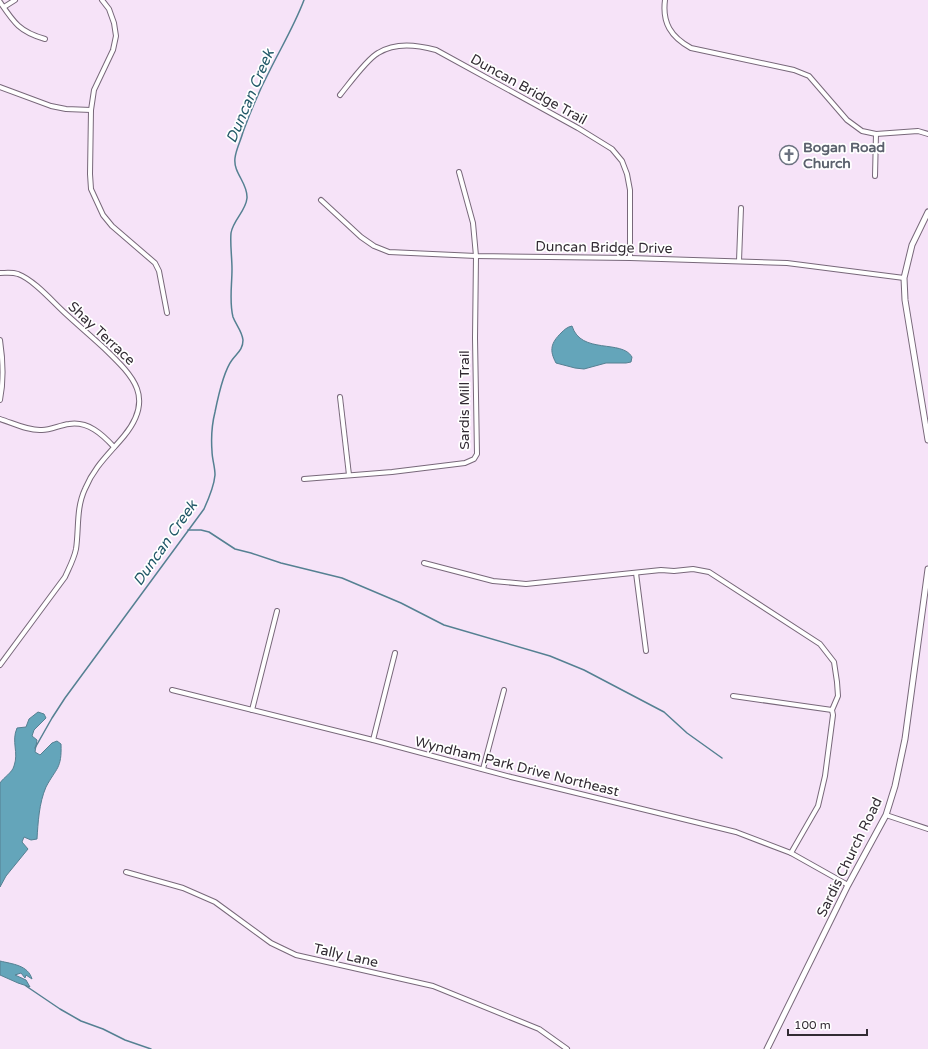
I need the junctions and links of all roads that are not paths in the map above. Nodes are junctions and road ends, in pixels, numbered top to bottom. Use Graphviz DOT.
graph roads {
  1 [pos="15,0"];
  2 [pos="102,0"];
  3 [pos="665,0"];
  4 [pos="0,2"];
  5 [pos="4,7"];
  6 [pos="45,39"];
  7 [pos="0,87"];
  8 [pos="340,95"];
  9 [pos="91,110"];
  10 [pos="876,134"];
  11 [pos="928,134"];
  12 [pos="459,172"];
  13 [pos="875,176"];
  14 [pos="321,200"];
  15 [pos="741,208"];
  16 [pos="928,212"];
  17 [pos="476,256"];
  18 [pos="630,258"];
  19 [pos="739,261"];
  20 [pos="0,273"];
  21 [pos="904,278"];
  22 [pos="167,313"];
  23 [pos="0,340"];
  24 [pos="340,397"];
  25 [pos="0,400"];
  26 [pos="0,419"];
  27 [pos="928,440"];
  28 [pos="114,447"];
  29 [pos="349,475"];
  30 [pos="304,479"];
  31 [pos="424,563"];
  32 [pos="928,569"];
  33 [pos="636,573"];
  34 [pos="277,612"];
  35 [pos="646,651"];
  36 [pos="394,654"];
  37 [pos="0,665"];
  38 [pos="172,690"];
  39 [pos="504,690"];
  40 [pos="733,696"];
  41 [pos="252,710"];
  42 [pos="832,710"];
  43 [pos="373,740"];
  44 [pos="483,769"];
  45 [pos="886,815"];
  46 [pos="928,829"];
  47 [pos="791,853"];
  48 [pos="126,872"];
  49 [pos="848,885"];
  50 [pos="567,1049"];
  51 [pos="767,1049"];
  1 -- 5 [label="street"];
  2 -- 9 [label="street"];
  3 -- 10 [label="street"];
  4 -- 5 [label="street"];
  5 -- 6 [label="street"];
  7 -- 9 [label="street"];
  8 -- 18 [label="street, Duncan Bridge Trail"];
  9 -- 22 [label="street"];
  10 -- 11 [label="street"];
  10 -- 13 [label="street"];
  12 -- 17 [label="street, Sardis Mill Trail"];
  14 -- 17 [label="street, Duncan Bridge Drive"];
  15 -- 19 [label="street"];
  16 -- 21 [label="street"];
  17 -- 18 [label="street, Duncan Bridge Drive"];
  17 -- 29 [label="street, Sardis Mill Trail"];
  18 -- 19 [label="street, Duncan Bridge Drive"];
  19 -- 21 [label="street, Duncan Bridge Drive"];
  20 -- 28 [label="street, Shay Terrace"];
  21 -- 27 [label="street"];
  23 -- 25 [label="street"];
  24 -- 29 [label="street"];
  26 -- 28 [label="street"];
  28 -- 37 [label="street, Shay Terrace"];
  29 -- 30 [label="street, Sardis Mill Trail"];
  31 -- 33 [label="street"];
  32 -- 45 [label="street, Sardis Church Road"];
  33 -- 35 [label="street"];
  33 -- 42 [label="street"];
  34 -- 41 [label="street"];
  36 -- 43 [label="street"];
  38 -- 41 [label="street, Wyndham Park Drive Northeast"];
  39 -- 44 [label="street"];
  40 -- 42 [label="street"];
  41 -- 43 [label="street, Wyndham Park Drive Northeast"];
  42 -- 47 [label="street"];
  43 -- 44 [label="street, Wyndham Park Drive Northeast"];
  44 -- 47 [label="street, Wyndham Park Drive Northeast"];
  45 -- 46 [label="street"];
  45 -- 49 [label="street, Sardis Church Road"];
  47 -- 49 [label="street, Wyndham Park Drive Northeast"];
  48 -- 50 [label="street, Tally Lane"];
  49 -- 51 [label="street, Sardis Church Road"];
}
